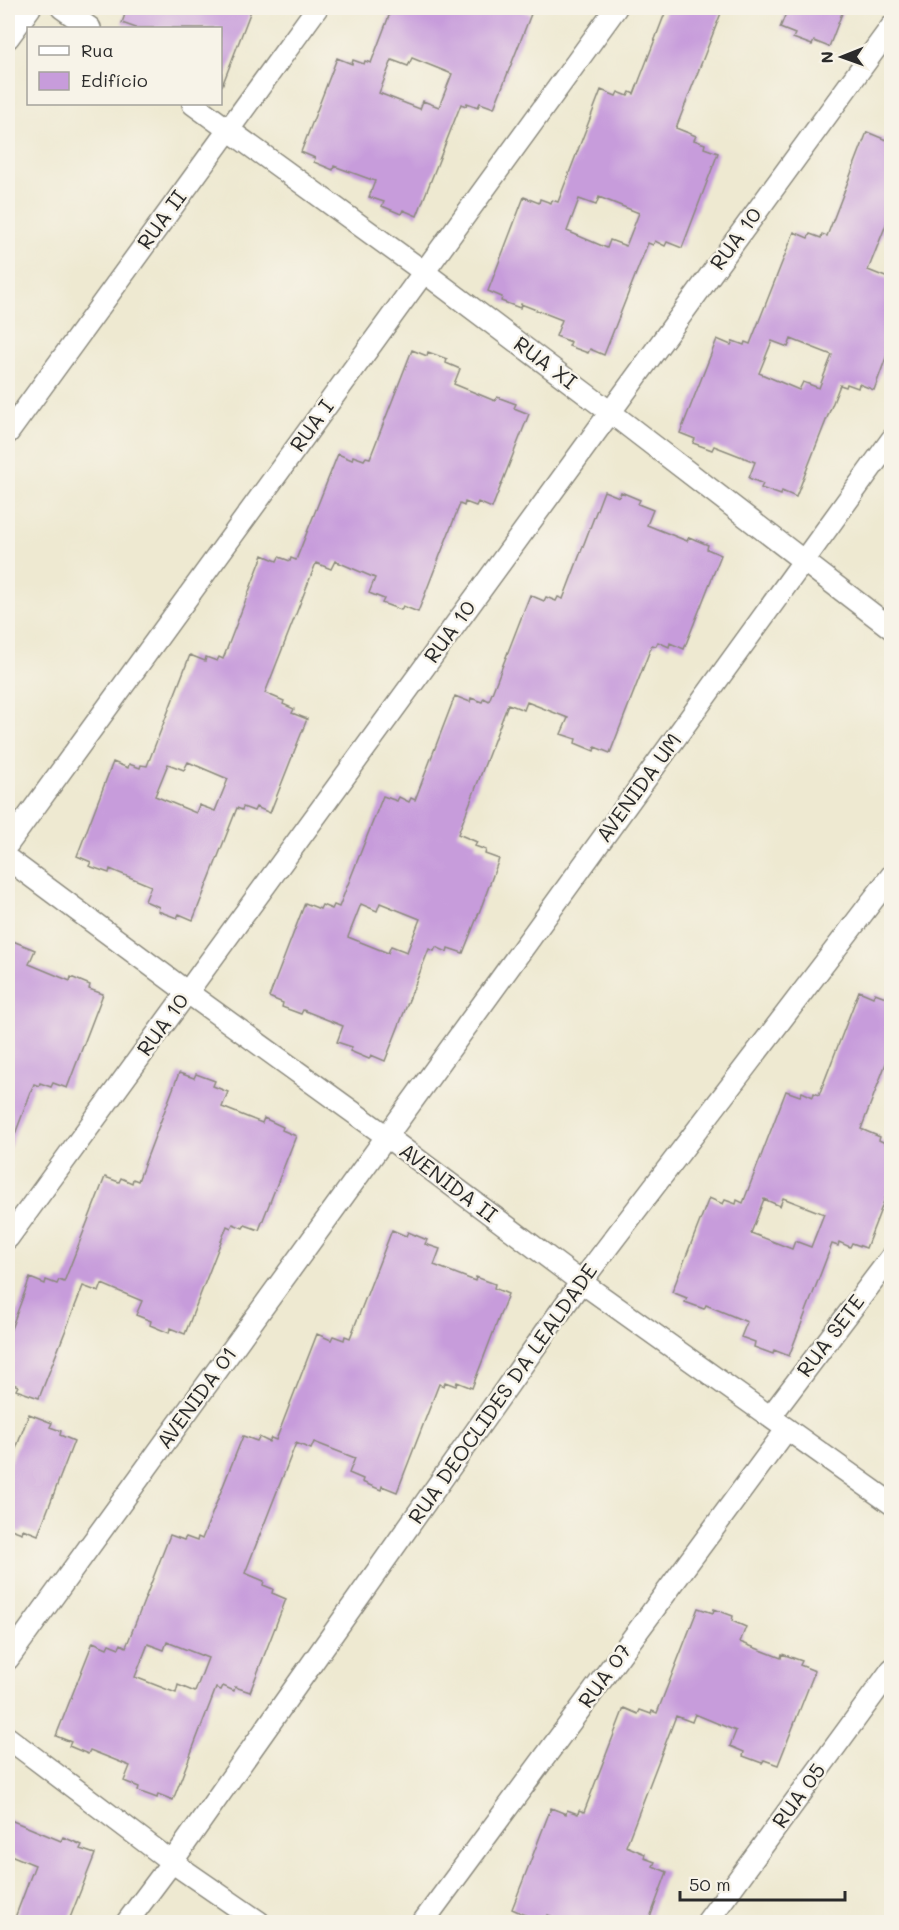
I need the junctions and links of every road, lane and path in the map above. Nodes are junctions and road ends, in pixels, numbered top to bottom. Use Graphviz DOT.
graph roads {
  1 [pos="30,8"];
  2 [pos="62,8"];
  3 [pos="317,8"];
  4 [pos="616,8"];
  5 [pos="891,26"];
  6 [pos="89,27"];
  7 [pos="8,38"];
  8 [pos="194,105"];
  9 [pos="228,129"];
  10 [pos="424,272"];
  11 [pos="610,412"];
  12 [pos="8,433"];
  13 [pos="891,439"];
  14 [pos="803,561"];
  15 [pos="891,629"];
  16 [pos="8,844"];
  17 [pos="8,859"];
  18 [pos="891,875"];
  19 [pos="187,992"];
  20 [pos="386,1136"];
  21 [pos="8,1238"];
  22 [pos="891,1256"];
  23 [pos="581,1282"];
  24 [pos="779,1423"];
  25 [pos="891,1504"];
  26 [pos="8,1659"];
  27 [pos="891,1668"];
  28 [pos="8,1738"];
  29 [pos="172,1862"];
  30 [pos="127,1923"];
  31 [pos="259,1923"];
  32 [pos="423,1923"];
  33 [pos="707,1923"];
  1 -- 7 [label="street"];
  2 -- 6 [label="street"];
  3 -- 9 [label="street, RUA II"];
  4 -- 10 [label="street, RUA I"];
  5 -- 11 [label="street, RUA 10"];
  8 -- 9 [label="street, RUA XI"];
  9 -- 10 [label="street, RUA XI"];
  9 -- 12 [label="street, RUA II"];
  10 -- 11 [label="street, RUA XI"];
  10 -- 16 [label="street, RUA I"];
  11 -- 14 [label="street, RUA XI"];
  11 -- 19 [label="street, RUA 10"];
  13 -- 14 [label="street, AVENIDA UM"];
  14 -- 15 [label="street, RUA XI"];
  14 -- 20 [label="street, AVENIDA UM"];
  17 -- 19 [label="street, AVENIDA II"];
  18 -- 23 [label="street, RUA DEOCLIDES DA LEALDADE"];
  19 -- 20 [label="street, AVENIDA II"];
  19 -- 21 [label="street, RUA 10"];
  20 -- 23 [label="street, AVENIDA II"];
  20 -- 26 [label="street, AVENIDA 01"];
  22 -- 24 [label="street, RUA SETE"];
  23 -- 24 [label="street, AVENIDA II"];
  23 -- 29 [label="street, RUA DEOCLIDES DA LEALDADE"];
  24 -- 25 [label="street, AVENIDA II"];
  24 -- 32 [label="street, RUA 07"];
  27 -- 33 [label="street, RUA 05"];
  28 -- 29 [label="street"];
  29 -- 30 [label="street, RUA DEOCLIDES DA LEALDADE"];
  29 -- 31 [label="street"];
}
